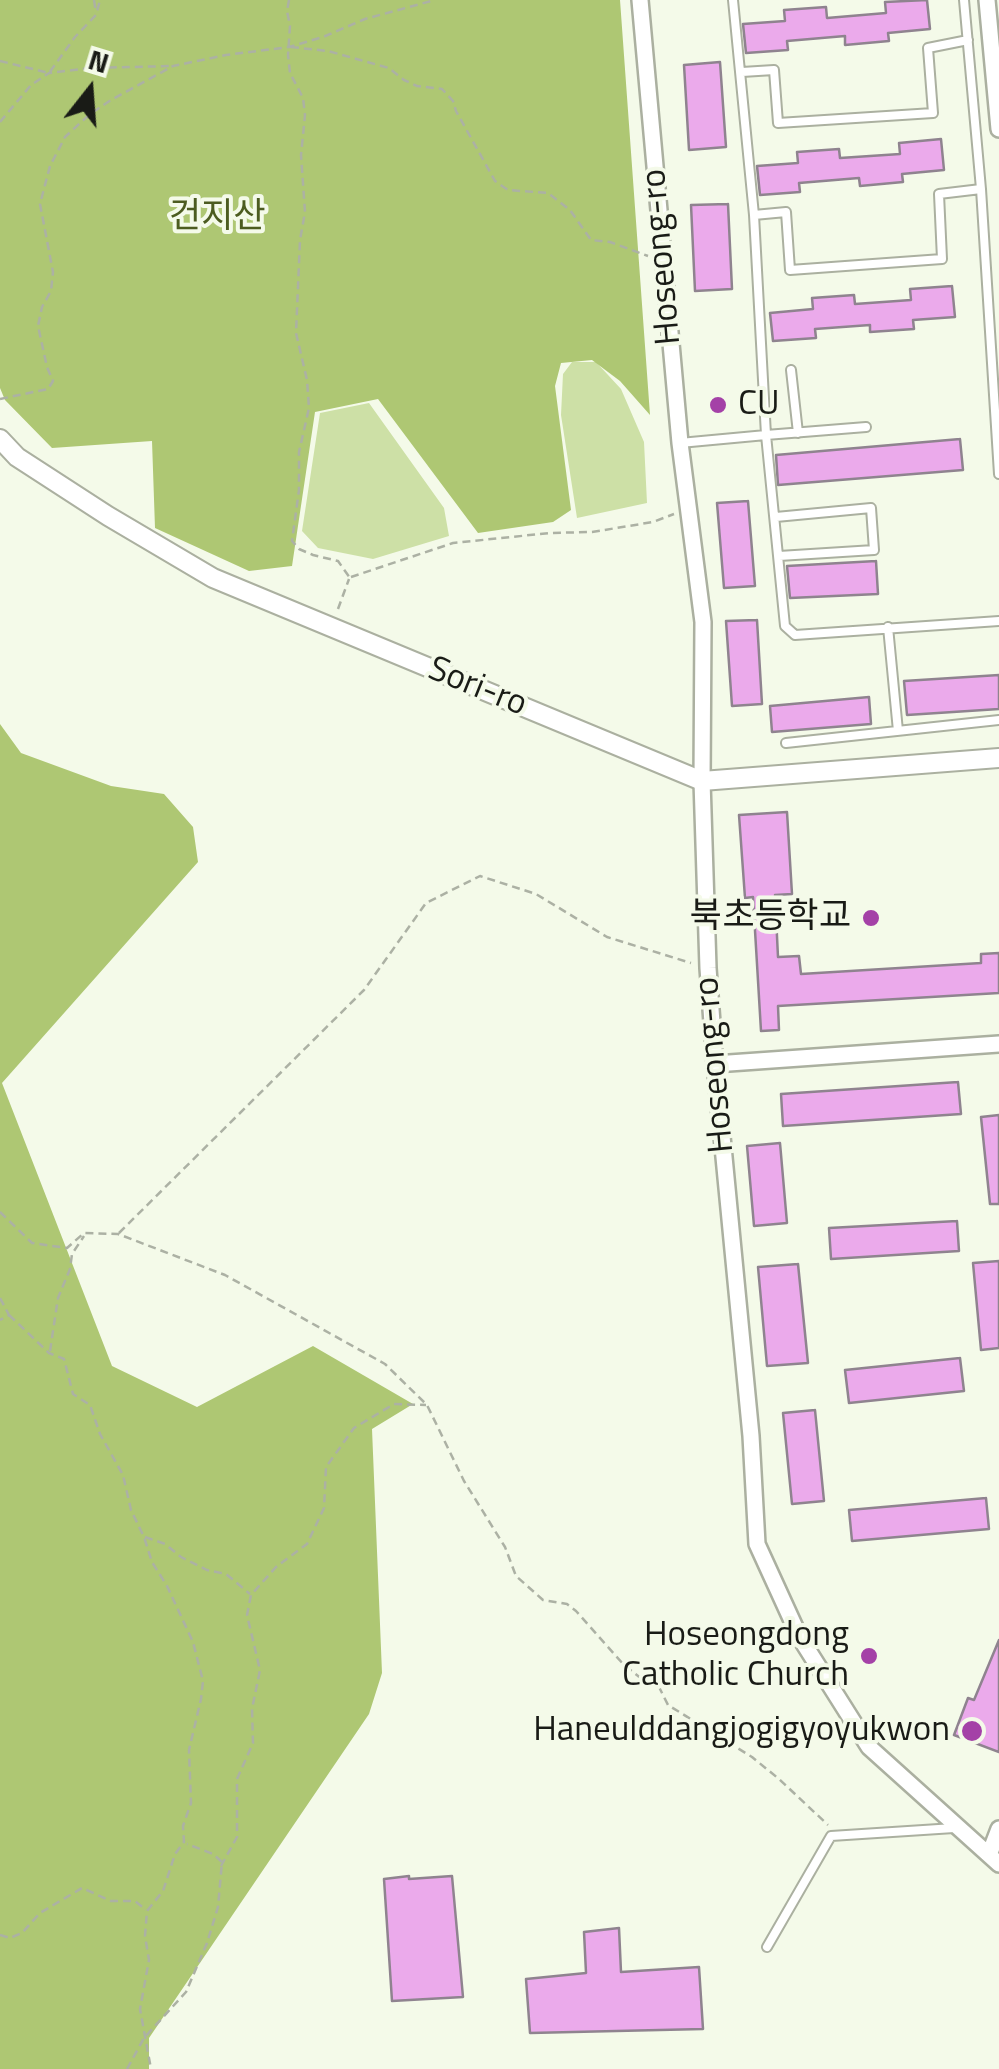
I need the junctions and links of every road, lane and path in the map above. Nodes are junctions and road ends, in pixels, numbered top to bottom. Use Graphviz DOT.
graph roads {
  1 [pos="97,0"];
  2 [pos="289,0"];
  3 [pos="436,0"];
  4 [pos="640,0"];
  5 [pos="733,0"];
  6 [pos="964,0"];
  7 [pos="987,0"];
  8 [pos="994,20"];
  9 [pos="968,40"];
  10 [pos="289,47"];
  11 [pos="0,61"];
  12 [pos="173,66"];
  13 [pos="742,72"];
  14 [pos="50,74"];
  15 [pos="0,122"];
  16 [pos="999,129"];
  17 [pos="982,189"];
  18 [pos="754,215"];
  19 [pos="664,262"];
  20 [pos="790,370"];
  21 [pos="0,399"];
  22 [pos="866,426"];
  23 [pos="798,432"];
  24 [pos="766,436"];
  25 [pos="0,439"];
  26 [pos="680,443"];
  27 [pos="999,474"];
  28 [pos="688,507"];
  29 [pos="776,518"];
  30 [pos="778,556"];
  31 [pos="350,578"];
  32 [pos="999,621"];
  33 [pos="327,626"];
  34 [pos="888,627"];
  35 [pos="999,720"];
  36 [pos="898,731"];
  37 [pos="786,743"];
  38 [pos="999,758"];
  39 [pos="702,781"];
  40 [pos="708,968"];
  41 [pos="999,1044"];
  42 [pos="714,1064"];
  43 [pos="0,1212"];
  44 [pos="84,1233"];
  45 [pos="118,1234"];
  46 [pos="0,1298"];
  47 [pos="9,1316"];
  48 [pos="0,1320"];
  49 [pos="50,1353"];
  50 [pos="427,1405"];
  51 [pos="144,1537"];
  52 [pos="250,1595"];
  53 [pos="959,1828"];
  54 [pos="999,1829"];
  55 [pos="845,1836"];
  56 [pos="184,1842"];
  57 [pos="994,1859"];
  58 [pos="221,1866"];
  59 [pos="148,1912"];
  60 [pos="0,1935"];
  61 [pos="767,1948"];
  62 [pos="144,2038"];
  63 [pos="127,2069"];
  64 [pos="151,2069"];
  1 -- 14 [label="path"];
  2 -- 10 [label="path"];
  3 -- 10 [label="path"];
  4 -- 19 [label="street, Hoseong-ro"];
  5 -- 13 [label="lane"];
  6 -- 9 [label="lane"];
  7 -- 8 [label="street"];
  8 -- 16 [label="street"];
  9 -- 13 [label="lane"];
  9 -- 17 [label="lane"];
  10 -- 12 [label="path"];
  10 -- 19 [label="path"];
  10 -- 31 [label="path"];
  11 -- 14 [label="path"];
  12 -- 14 [label="path"];
  12 -- 21 [label="path"];
  13 -- 18 [label="lane"];
  14 -- 15 [label="path"];
  17 -- 18 [label="lane"];
  17 -- 27 [label="lane"];
  18 -- 24 [label="lane"];
  19 -- 26 [label="street, Hoseong-ro"];
  20 -- 23 [label="lane"];
  22 -- 23 [label="lane"];
  23 -- 24 [label="lane"];
  24 -- 26 [label="lane"];
  24 -- 29 [label="lane"];
  25 -- 33 [label="street, Sori-ro"];
  26 -- 28 [label="street, Hoseong-ro"];
  28 -- 31 [label="path"];
  28 -- 39 [label="street, Hoseong-ro"];
  29 -- 30 [label="lane"];
  29 -- 30 [label="lane"];
  30 -- 34 [label="lane"];
  31 -- 33 [label="path"];
  32 -- 34 [label="lane"];
  33 -- 39 [label="street, Sori-ro"];
  34 -- 36 [label="lane"];
  35 -- 36 [label="lane"];
  36 -- 37 [label="lane"];
  38 -- 39 [label="street, Sori-ro"];
  39 -- 40 [label="street, Hoseong-ro"];
  40 -- 42 [label="street, Hoseong-ro"];
  40 -- 45 [label="path"];
  41 -- 42 [label="street"];
  42 -- 53 [label="street, Hoseong-ro"];
  43 -- 44 [label="path"];
  44 -- 45 [label="path"];
  44 -- 49 [label="path"];
  45 -- 50 [label="path"];
  46 -- 47 [label="path"];
  47 -- 48 [label="path"];
  47 -- 49 [label="path"];
  49 -- 51 [label="path"];
  50 -- 52 [label="path"];
  50 -- 55 [label="path"];
  51 -- 52 [label="path"];
  51 -- 56 [label="path"];
  52 -- 58 [label="path"];
  53 -- 55 [label="lane"];
  53 -- 57 [label="street, Hoseong-ro"];
  54 -- 57 [label="street"];
  55 -- 61 [label="lane"];
  56 -- 58 [label="path"];
  56 -- 59 [label="path"];
  58 -- 62 [label="path"];
  59 -- 60 [label="path"];
  59 -- 62 [label="path"];
  62 -- 63 [label="path"];
  62 -- 64 [label="path"];
}
